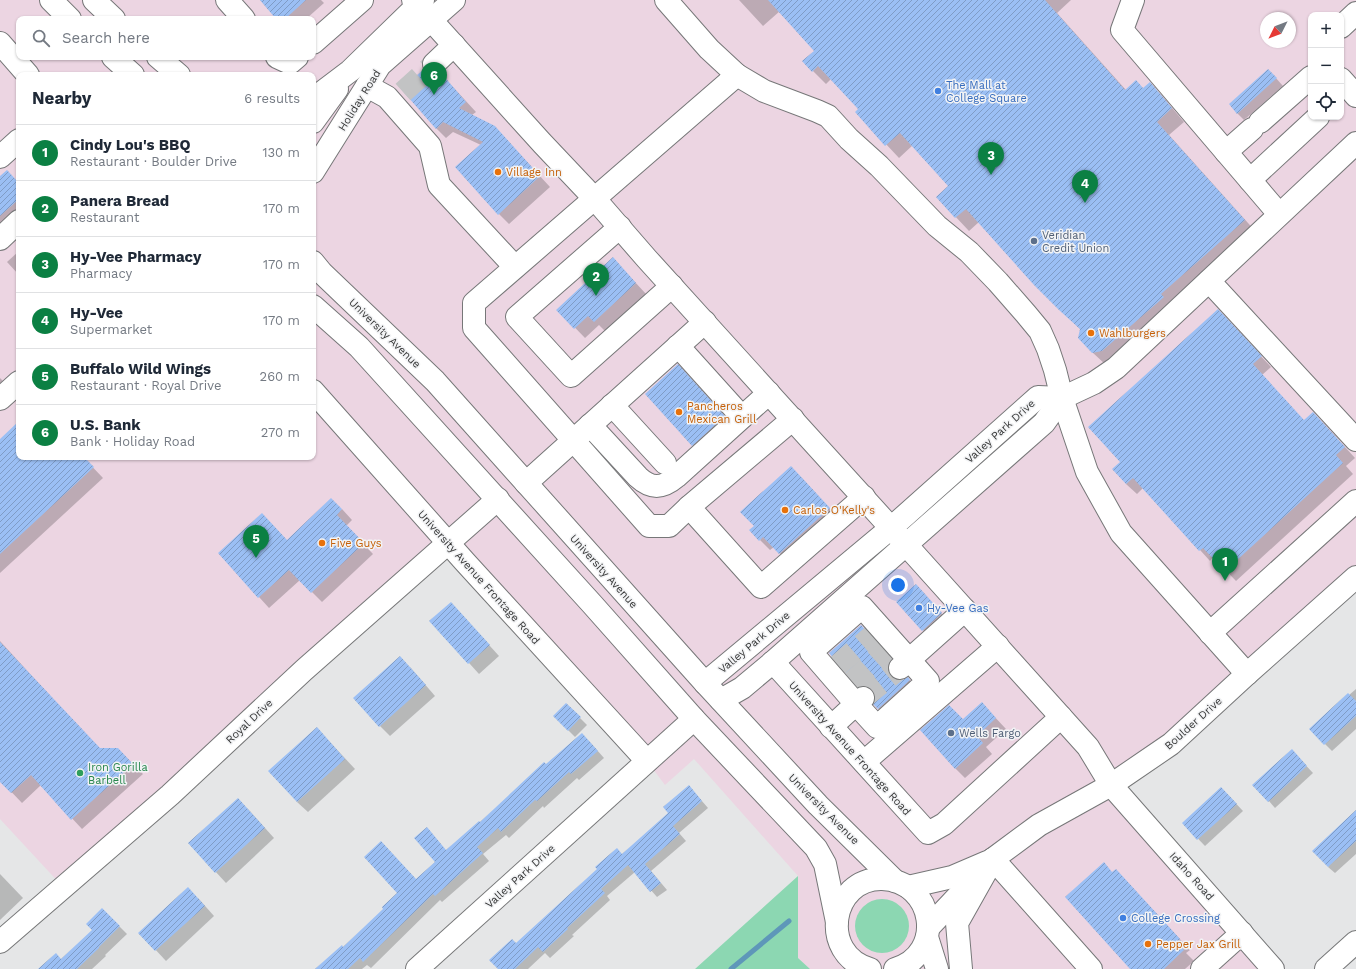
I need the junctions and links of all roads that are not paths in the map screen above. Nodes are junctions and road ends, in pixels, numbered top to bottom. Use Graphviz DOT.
graph roads {
  1 [pos="50,0"];
  2 [pos="94,0"];
  3 [pos="227,0"];
  4 [pos="362,0"];
  5 [pos="454,0"];
  6 [pos="666,0"];
  7 [pos="1133,0"];
  8 [pos="421,6"];
  9 [pos="1356,13"];
  10 [pos="67,16"];
  11 [pos="111,16"];
  12 [pos="241,16"];
  13 [pos="1344,24"];
  14 [pos="316,40"];
  15 [pos="0,43"];
  16 [pos="454,45"];
  17 [pos="116,60"];
  18 [pos="162,60"];
  19 [pos="284,60"];
  20 [pos="294,60"];
  21 [pos="434,64"];
  22 [pos="25,72"];
  23 [pos="130,72"];
  24 [pos="176,72"];
  25 [pos="350,72"];
  26 [pos="737,75"];
  27 [pos="1308,79"];
  28 [pos="367,86"];
  29 [pos="316,97"];
  30 [pos="316,118"];
  31 [pos="1315,120"];
  32 [pos="16,143"];
  33 [pos="1356,143"];
  34 [pos="1226,152"];
  35 [pos="0,157"];
  36 [pos="316,167"];
  37 [pos="1250,180"];
  38 [pos="594,198"];
  39 [pos="16,214"];
  40 [pos="1280,214"];
  41 [pos="16,224"];
  42 [pos="620,227"];
  43 [pos="0,228"];
  44 [pos="0,239"];
  45 [pos="316,266"];
  46 [pos="515,267"];
  47 [pos="1209,281"];
  48 [pos="672,286"];
  49 [pos="316,309"];
  50 [pos="705,322"];
  51 [pos="678,346"];
  52 [pos="16,385"];
  53 [pos="769,393"];
  54 [pos="316,394"];
  55 [pos="1062,398"];
  56 [pos="0,400"];
  57 [pos="612,405"];
  58 [pos="742,417"];
  59 [pos="792,419"];
  60 [pos="590,424"];
  61 [pos="1356,440"];
  62 [pos="573,441"];
  63 [pos="665,463"];
  64 [pos="526,483"];
  65 [pos="864,497"];
  66 [pos="498,499"];
  67 [pos="1356,501"];
  68 [pos="689,507"];
  69 [pos="891,528"];
  70 [pos="448,543"];
  71 [pos="906,545"];
  72 [pos="1356,577"];
  73 [pos="614,582"];
  74 [pos="592,604"];
  75 [pos="965,610"];
  76 [pos="1210,633"];
  77 [pos="998,646"];
  78 [pos="772,662"];
  79 [pos="905,664"];
  80 [pos="1247,674"];
  81 [pos="705,683"];
  82 [pos="853,693"];
  83 [pos="721,700"];
  84 [pos="1061,717"];
  85 [pos="694,719"];
  86 [pos="831,727"];
  87 [pos="647,761"];
  88 [pos="864,762"];
  89 [pos="1111,784"];
  90 [pos="993,859"];
  91 [pos="901,884"];
  92 [pos="836,922"];
  93 [pos="928,933"];
  94 [pos="1242,933"];
  95 [pos="0,942"];
  96 [pos="1356,942"];
  97 [pos="862,966"];
  98 [pos="417,969"];
  99 [pos="895,969"];
  100 [pos="937,969"];
  101 [pos="961,969"];
  102 [pos="1091,969"];
  103 [pos="1202,969"];
  104 [pos="1273,969"];
  105 [pos="1326,969"];
  1 -- 10 [label="street"];
  2 -- 11 [label="street"];
  3 -- 12 [label="street"];
  4 -- 14 [label="street"];
  5 -- 8 [label="street"];
  6 -- 26 [label="street"];
  7 -- 34 [label="street"];
  8 -- 16 [label="street, Idaho Road"];
  8 -- 25 [label="street, Holiday Road"];
  8 -- 28 [label="street, Holiday Road"];
  9 -- 13 [label="street"];
  15 -- 22 [label="street"];
  16 -- 21 [label="street"];
  16 -- 38 [label="street, Idaho Road"];
  17 -- 23 [label="street"];
  18 -- 24 [label="street"];
  19 -- 20 [label="street"];
  25 -- 29 [label="street, Holiday Road"];
  25 -- 30 [label="street, Holiday Road"];
  26 -- 38 [label="street"];
  26 -- 55 [label="street"];
  27 -- 34 [label="street"];
  28 -- 36 [label="street, Holiday Road"];
  28 -- 46 [label="street"];
  31 -- 37 [label="street"];
  32 -- 35 [label="street"];
  33 -- 40 [label="street"];
  34 -- 37 [label="street"];
  37 -- 40 [label="street"];
  38 -- 42 [label="street, Idaho Road"];
  38 -- 46 [label="street"];
  39 -- 43 [label="street"];
  40 -- 47 [label="street"];
  41 -- 44 [label="street"];
  42 -- 48 [label="street, Idaho Road"];
  42 -- 48 [label="street"];
  45 -- 64 [label="street, University Avenue"];
  46 -- 62 [label="street"];
  47 -- 55 [label="street"];
  47 -- 61 [label="street"];
  48 -- 50 [label="street, Idaho Road"];
  49 -- 66 [label="street"];
  50 -- 51 [label="street"];
  50 -- 53 [label="street, Idaho Road"];
  51 -- 57 [label="street"];
  51 -- 58 [label="street"];
  52 -- 56 [label="street"];
  53 -- 58 [label="street"];
  53 -- 59 [label="street, Idaho Road"];
  54 -- 70 [label="street, University Avenue Frontage Road"];
  55 -- 69 [label="street, Valley Park Drive"];
  55 -- 71 [label="street, Valley Park Drive"];
  55 -- 76 [label="street"];
  57 -- 60 [label="street"];
  57 -- 63 [label="street"];
  58 -- 60 [label="street"];
  59 -- 65 [label="street, Idaho Road"];
  59 -- 68 [label="street"];
  60 -- 62 [label="street"];
  62 -- 64 [label="street"];
  62 -- 68 [label="street"];
  64 -- 73 [label="street, University Avenue"];
  65 -- 68 [label="street"];
  65 -- 69 [label="street, Idaho Road"];
  66 -- 70 [label="street, Royal Drive"];
  66 -- 73 [label="street"];
  66 -- 74 [label="street"];
  67 -- 76 [label="street"];
  69 -- 71 [label="street, Idaho Road"];
  69 -- 81 [label="street, Valley Park Drive"];
  70 -- 87 [label="street, University Avenue Frontage Road"];
  70 -- 95 [label="street, Royal Drive"];
  71 -- 75 [label="street, Idaho Road"];
  71 -- 78 [label="street, Valley Park Drive"];
  72 -- 80 [label="street, Boulder Drive"];
  73 -- 81 [label="street, University Avenue"];
  74 -- 83 [label="street"];
  74 -- 85 [label="street"];
  75 -- 77 [label="street, Idaho Road"];
  75 -- 79 [label="street"];
  76 -- 80 [label="street"];
  77 -- 84 [label="street, Idaho Road"];
  77 -- 88 [label="street"];
  78 -- 83 [label="street, Valley Park Drive"];
  78 -- 86 [label="street, University Avenue Frontage Road"];
  79 -- 82 [label="street"];
  79 -- 82 [label="street"];
  80 -- 89 [label="street, Boulder Drive"];
  81 -- 83 [label="street, University Avenue"];
  82 -- 86 [label="street"];
  83 -- 91 [label="street, University Avenue"];
  84 -- 88 [label="street, University Avenue Frontage Road"];
  84 -- 89 [label="street, Idaho Road"];
  85 -- 87 [label="street, Valley Park Drive"];
  85 -- 92 [label="street"];
  86 -- 88 [label="street, University Avenue Frontage Road"];
  87 -- 98 [label="street, Valley Park Drive"];
  89 -- 90 [label="street, Boulder Drive"];
  89 -- 94 [label="street, Idaho Road"];
  90 -- 91 [label="street, Boulder Drive"];
  90 -- 93 [label="street, Boulder Drive"];
  90 -- 101 [label="street"];
  90 -- 102 [label="street"];
  91 -- 92 [label="street, Boulder Drive"];
  91 -- 93 [label="street, University Avenue"];
  92 -- 97 [label="street"];
  93 -- 99 [label="street, Boulder Drive"];
  93 -- 100 [label="street"];
  94 -- 103 [label="street"];
  94 -- 104 [label="street, Idaho Road"];
  96 -- 105 [label="street"];
}
